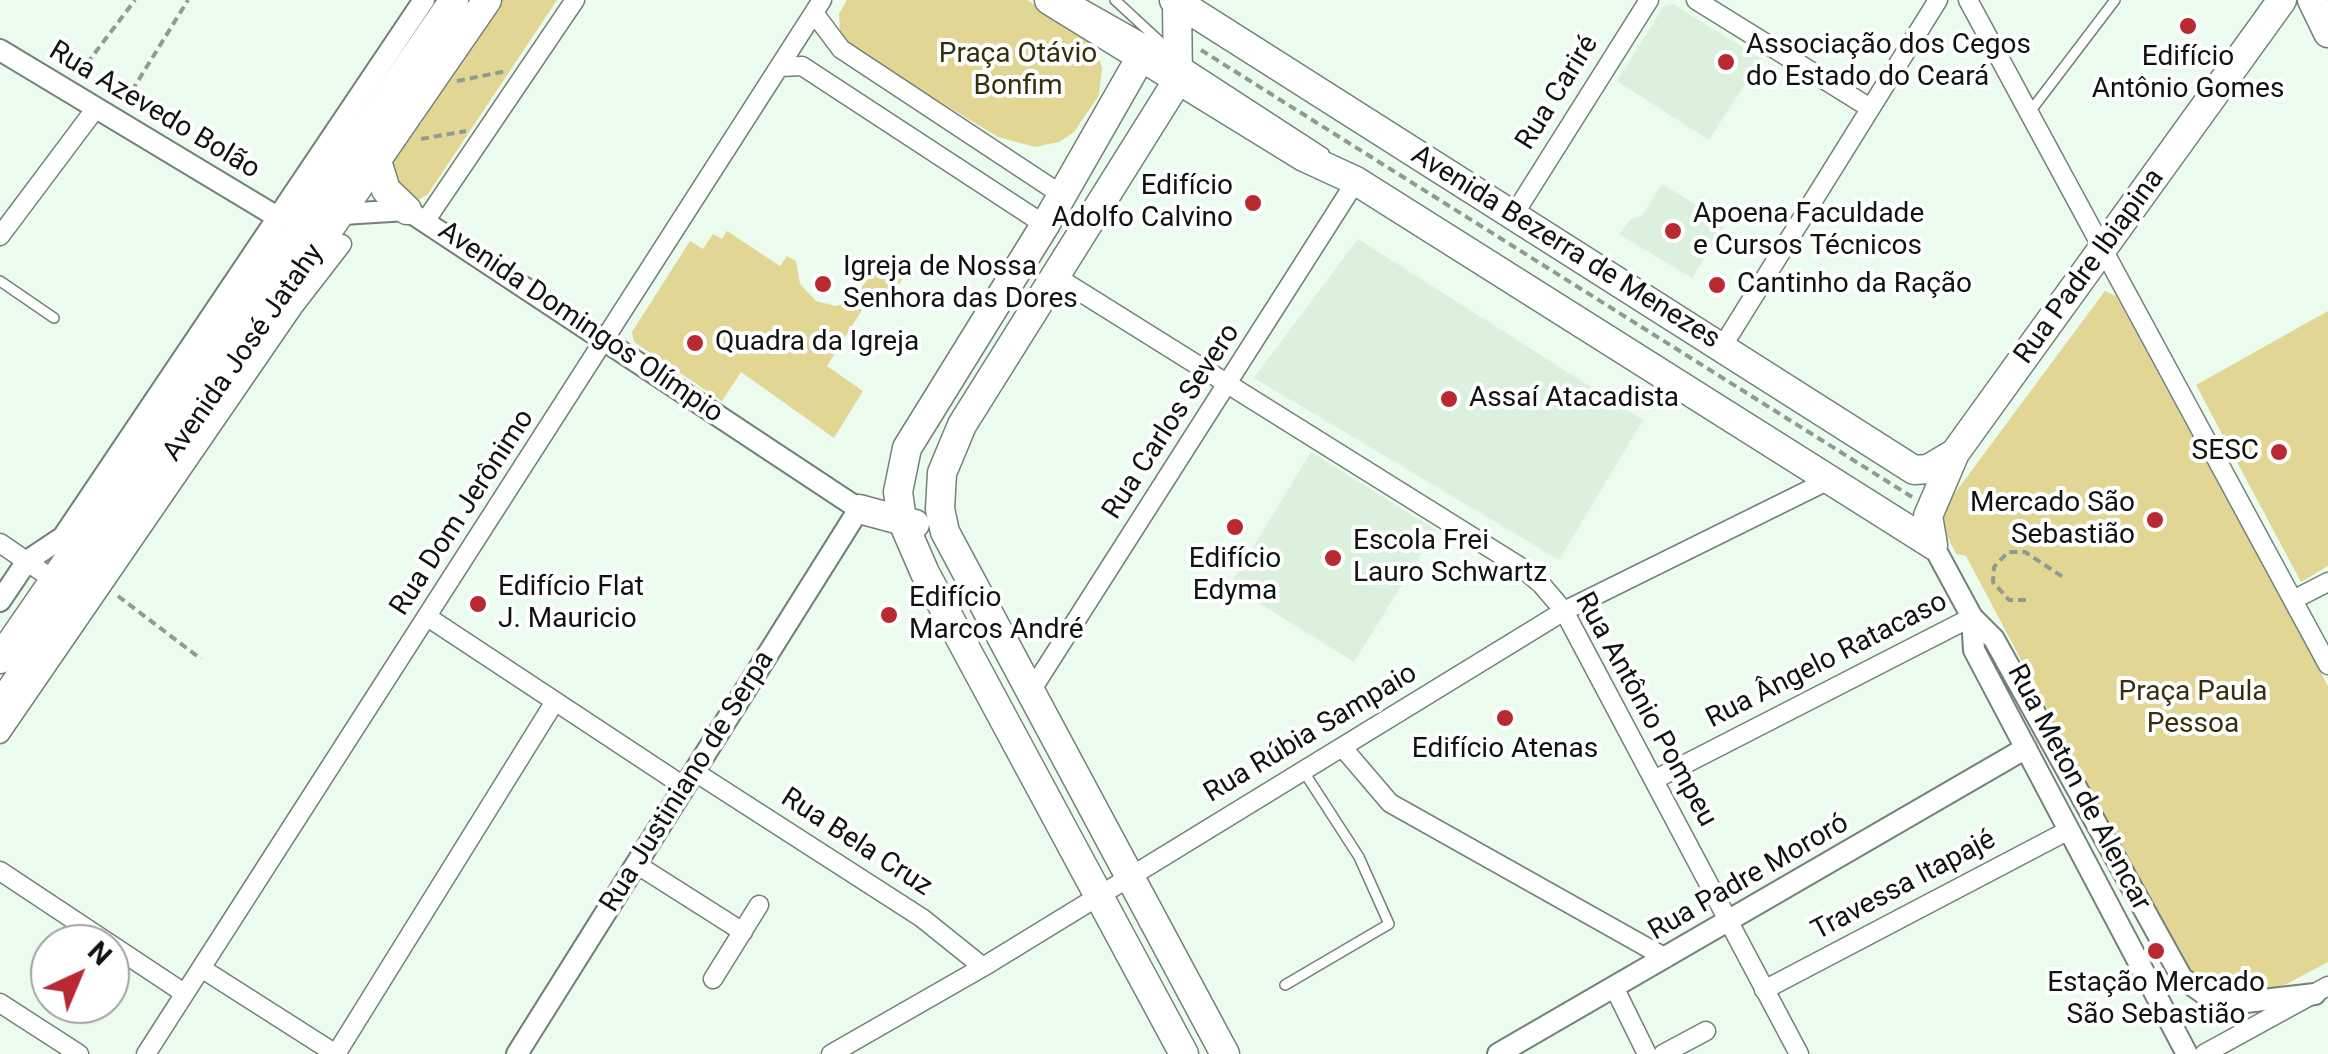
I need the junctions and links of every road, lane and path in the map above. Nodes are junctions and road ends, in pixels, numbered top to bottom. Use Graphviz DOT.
graph roads {
  1 [pos="135,0"];
  2 [pos="188,0"];
  3 [pos="424,0"];
  4 [pos="454,0"];
  5 [pos="487,0"];
  6 [pos="575,0"];
  7 [pos="1049,0"];
  8 [pos="1076,0"];
  9 [pos="1115,0"];
  10 [pos="1649,0"];
  11 [pos="1696,0"];
  12 [pos="1938,0"];
  13 [pos="1968,0"];
  14 [pos="2115,0"];
  15 [pos="1174,1"];
  16 [pos="2301,1"];
  17 [pos="818,6"];
  18 [pos="406,28"];
  19 [pos="2328,33"];
  20 [pos="0,50"];
  21 [pos="1141,57"];
  22 [pos="1185,62"];
  23 [pos="780,67"];
  24 [pos="511,70"];
  25 [pos="406,72"];
  26 [pos="443,84"];
  27 [pos="68,91"];
  28 [pos="96,108"];
  29 [pos="1870,108"];
  30 [pos="2029,112"];
  31 [pos="115,120"];
  32 [pos="470,130"];
  33 [pos="405,141"];
  34 [pos="377,162"];
  35 [pos="1356,181"];
  36 [pos="1062,195"];
  37 [pos="340,214"];
  38 [pos="417,215"];
  39 [pos="1514,216"];
  40 [pos="292,217"];
  41 [pos="1045,225"];
  42 [pos="0,236"];
  43 [pos="342,244"];
  44 [pos="2103,248"];
  45 [pos="1055,276"];
  46 [pos="0,280"];
  47 [pos="292,296"];
  48 [pos="54,318"];
  49 [pos="607,340"];
  50 [pos="1722,347"];
  51 [pos="1230,384"];
  52 [pos="1955,453"];
  53 [pos="1885,467"];
  54 [pos="942,473"];
  55 [pos="1829,480"];
  56 [pos="898,492"];
  57 [pos="1905,496"];
  58 [pos="858,509"];
  59 [pos="902,520"];
  60 [pos="2,542"];
  61 [pos="1934,545"];
  62 [pos="27,561"];
  63 [pos="2066,579"];
  64 [pos="2328,582"];
  65 [pos="78,586"];
  66 [pos="2026,600"];
  67 [pos="2293,600"];
  68 [pos="0,602"];
  69 [pos="1564,611"];
  70 [pos="428,618"];
  71 [pos="1972,618"];
  72 [pos="1011,654"];
  73 [pos="0,659"];
  74 [pos="200,659"];
  75 [pos="2328,664"];
  76 [pos="1031,692"];
  77 [pos="554,703"];
  78 [pos="2,721"];
  79 [pos="1343,748"];
  80 [pos="2026,748"];
  81 [pos="1304,772"];
  82 [pos="690,779"];
  83 [pos="1654,780"];
  84 [pos="2069,830"];
  85 [pos="636,864"];
  86 [pos="0,871"];
  87 [pos="1132,875"];
  88 [pos="1098,896"];
  89 [pos="759,905"];
  90 [pos="1727,922"];
  91 [pos="742,932"];
  92 [pos="1666,958"];
  93 [pos="201,968"];
  94 [pos="982,968"];
  95 [pos="713,979"];
  96 [pos="1285,985"];
  97 [pos="1614,986"];
  98 [pos="1764,990"];
  99 [pos="2321,990"];
  100 [pos="184,993"];
  101 [pos="0,1003"];
  102 [pos="1706,1031"];
  103 [pos="79,1054"];
  104 [pos="146,1054"];
  105 [pos="336,1054"];
  106 [pos="517,1054"];
  107 [pos="831,1054"];
  108 [pos="1184,1054"];
  109 [pos="1225,1054"];
  110 [pos="1498,1054"];
  111 [pos="1647,1054"];
  112 [pos="1663,1054"];
  113 [pos="1799,1054"];
  114 [pos="2187,1054"];
  115 [pos="2204,1054"];
  1 -- 27 [label="path"];
  2 -- 31 [label="path"];
  3 -- 18 [label="street, Avenida José Jatahy"];
  4 -- 25 [label="main road, Avenida José Jatahy"];
  5 -- 34 [label="main road, Avenida José Jatahy"];
  6 -- 38 [label="street"];
  7 -- 21 [label="main road, Avenida Bezerra de Menezes"];
  8 -- 22 [label="lane, Avenida Bezerra de Menezes"];
  9 -- 22 [label="lane, Avenida Bezerra de Menezes"];
  10 -- 39 [label="street, Rua Cariré"];
  11 -- 29 [label="street"];
  12 -- 29 [label="street"];
  13 -- 30 [label="street"];
  14 -- 30 [label="lane"];
  15 -- 22 [label="main road"];
  15 -- 39 [label="main road, Avenida Bezerra de Menezes"];
  16 -- 19 [label="main road"];
  16 -- 44 [label="main road, Rua Padre Ibiapina"];
  17 -- 23 [label="street, Rua Dom Jerônimo"];
  17 -- 36 [label="street"];
  18 -- 25 [label="main road"];
  18 -- 40 [label="street, Avenida José Jatahy"];
  20 -- 27 [label="street, Rua Azevedo Bolão"];
  21 -- 22 [label="main road, Avenida Bezerra de Menezes"];
  21 -- 36 [label="main road"];
  22 -- 35 [label="main road, Avenida Bezerra de Menezes"];
  22 -- 45 [label="main road"];
  22 -- 53 [label="path, Avenida Bezerra de Menezes"];
  23 -- 41 [label="street"];
  23 -- 49 [label="street, Rua Dom Jerônimo"];
  24 -- 26 [label="path"];
  25 -- 40 [label="main road, Avenida José Jatahy"];
  27 -- 28 [label="street, Rua Azevedo Bolão"];
  28 -- 31 [label="street, Rua Azevedo Bolão"];
  28 -- 42 [label="street"];
  29 -- 50 [label="street"];
  30 -- 44 [label="street"];
  31 -- 40 [label="street, Rua Azevedo Bolão"];
  32 -- 33 [label="path"];
  34 -- 37 [label="main road, Avenida José Jatahy"];
  34 -- 38 [label="main road"];
  35 -- 51 [label="street, Rua Carlos Severo"];
  35 -- 55 [label="main road, Avenida Bezerra de Menezes"];
  36 -- 41 [label="main road"];
  37 -- 38 [label="street, Avenida Domingos Olímpio"];
  37 -- 40 [label="street, Avenida Domingos Olímpio"];
  37 -- 47 [label="main road, Avenida José Jatahy"];
  38 -- 49 [label="street, Avenida Domingos Olímpio"];
  39 -- 50 [label="main road, Avenida Bezerra de Menezes"];
  40 -- 62 [label="street, Avenida José Jatahy"];
  40 -- 65 [label="main road, Avenida José Jatahy"];
  41 -- 56 [label="main road"];
  43 -- 47 [label="street, Avenida José Jatahy"];
  44 -- 52 [label="main road, Rua Padre Ibiapina"];
  44 -- 67 [label="street"];
  45 -- 51 [label="street, Rua Antônio Pompeu"];
  45 -- 54 [label="main road"];
  46 -- 48 [label="lane"];
  47 -- 65 [label="main road, Avenida José Jatahy"];
  49 -- 58 [label="street, Avenida Domingos Olímpio"];
  49 -- 70 [label="street, Rua Dom Jerônimo"];
  50 -- 53 [label="main road, Avenida Bezerra de Menezes"];
  51 -- 69 [label="street, Rua Antônio Pompeu"];
  51 -- 76 [label="street, Rua Carlos Severo"];
  52 -- 53 [label="main road, Avenida Bezerra de Menezes"];
  52 -- 61 [label="main road, Rua Padre Ibiapina"];
  53 -- 57 [label="path, Avenida Bezerra de Menezes"];
  54 -- 56 [label="main road"];
  54 -- 72 [label="main road"];
  55 -- 61 [label="main road, Avenida Bezerra de Menezes"];
  55 -- 69 [label="street, Rua Rúbia Sampaio"];
  56 -- 58 [label="main road"];
  56 -- 59 [label="main road"];
  58 -- 59 [label="main road"];
  58 -- 82 [label="street, Rua Justiniano de Serpa"];
  59 -- 72 [label="main road"];
  59 -- 88 [label="main road"];
  60 -- 62 [label="street"];
  61 -- 71 [label="street, Rua Meton de Alencar"];
  62 -- 65 [label="street"];
  62 -- 68 [label="street, Avenida José Jatahy"];
  63 -- 66 [label="path"];
  64 -- 67 [label="street"];
  65 -- 73 [label="main road, Avenida José Jatahy"];
  65 -- 74 [label="path"];
  65 -- 78 [label="main road, Avenida José Jatahy"];
  67 -- 75 [label="street"];
  69 -- 79 [label="street, Rua Rúbia Sampaio"];
  69 -- 83 [label="street, Rua Antônio Pompeu"];
  70 -- 77 [label="street, Rua Bela Cruz"];
  70 -- 93 [label="street, Rua Dom Jerônimo"];
  71 -- 80 [label="street, Rua Meton de Alencar"];
  71 -- 83 [label="street, Rua Ângelo Ratacaso"];
  71 -- 99 [label="street"];
  72 -- 76 [label="main road"];
  76 -- 87 [label="main road"];
  77 -- 82 [label="street, Rua Bela Cruz"];
  77 -- 105 [label="street"];
  79 -- 81 [label="street, Rua Rúbia Sampaio"];
  79 -- 92 [label="street"];
  80 -- 84 [label="street, Rua Meton de Alencar"];
  80 -- 90 [label="street, Rua Padre Mororó"];
  81 -- 87 [label="street, Rua Rúbia Sampaio"];
  81 -- 96 [label="lane"];
  82 -- 85 [label="street, Rua Justiniano de Serpa"];
  82 -- 94 [label="street, Rua Bela Cruz"];
  83 -- 90 [label="street, Rua Antônio Pompeu"];
  84 -- 98 [label="street, Travessa Itapajé"];
  84 -- 114 [label="street, Rua Meton de Alencar"];
  85 -- 91 [label="street"];
  85 -- 106 [label="street, Rua Justiniano de Serpa"];
  86 -- 100 [label="street"];
  87 -- 88 [label="street, Rua Rúbia Sampaio"];
  87 -- 109 [label="main road"];
  88 -- 94 [label="street, Rua Rúbia Sampaio"];
  88 -- 108 [label="main road"];
  89 -- 91 [label="street"];
  90 -- 92 [label="street, Rua Padre Mororó"];
  90 -- 98 [label="street, Rua Antônio Pompeu"];
  91 -- 95 [label="street"];
  92 -- 97 [label="street, Rua Padre Mororó"];
  93 -- 100 [label="street, Rua Dom Jerônimo"];
  93 -- 105 [label="street"];
  94 -- 107 [label="street, Rua Rúbia Sampaio"];
  97 -- 110 [label="street, Rua Padre Mororó"];
  97 -- 111 [label="street"];
  98 -- 113 [label="street, Rua Antônio Pompeu"];
  99 -- 115 [label="street"];
  100 -- 104 [label="street, Rua Dom Jerônimo"];
  101 -- 103 [label="street"];
  102 -- 112 [label="street"];
}
